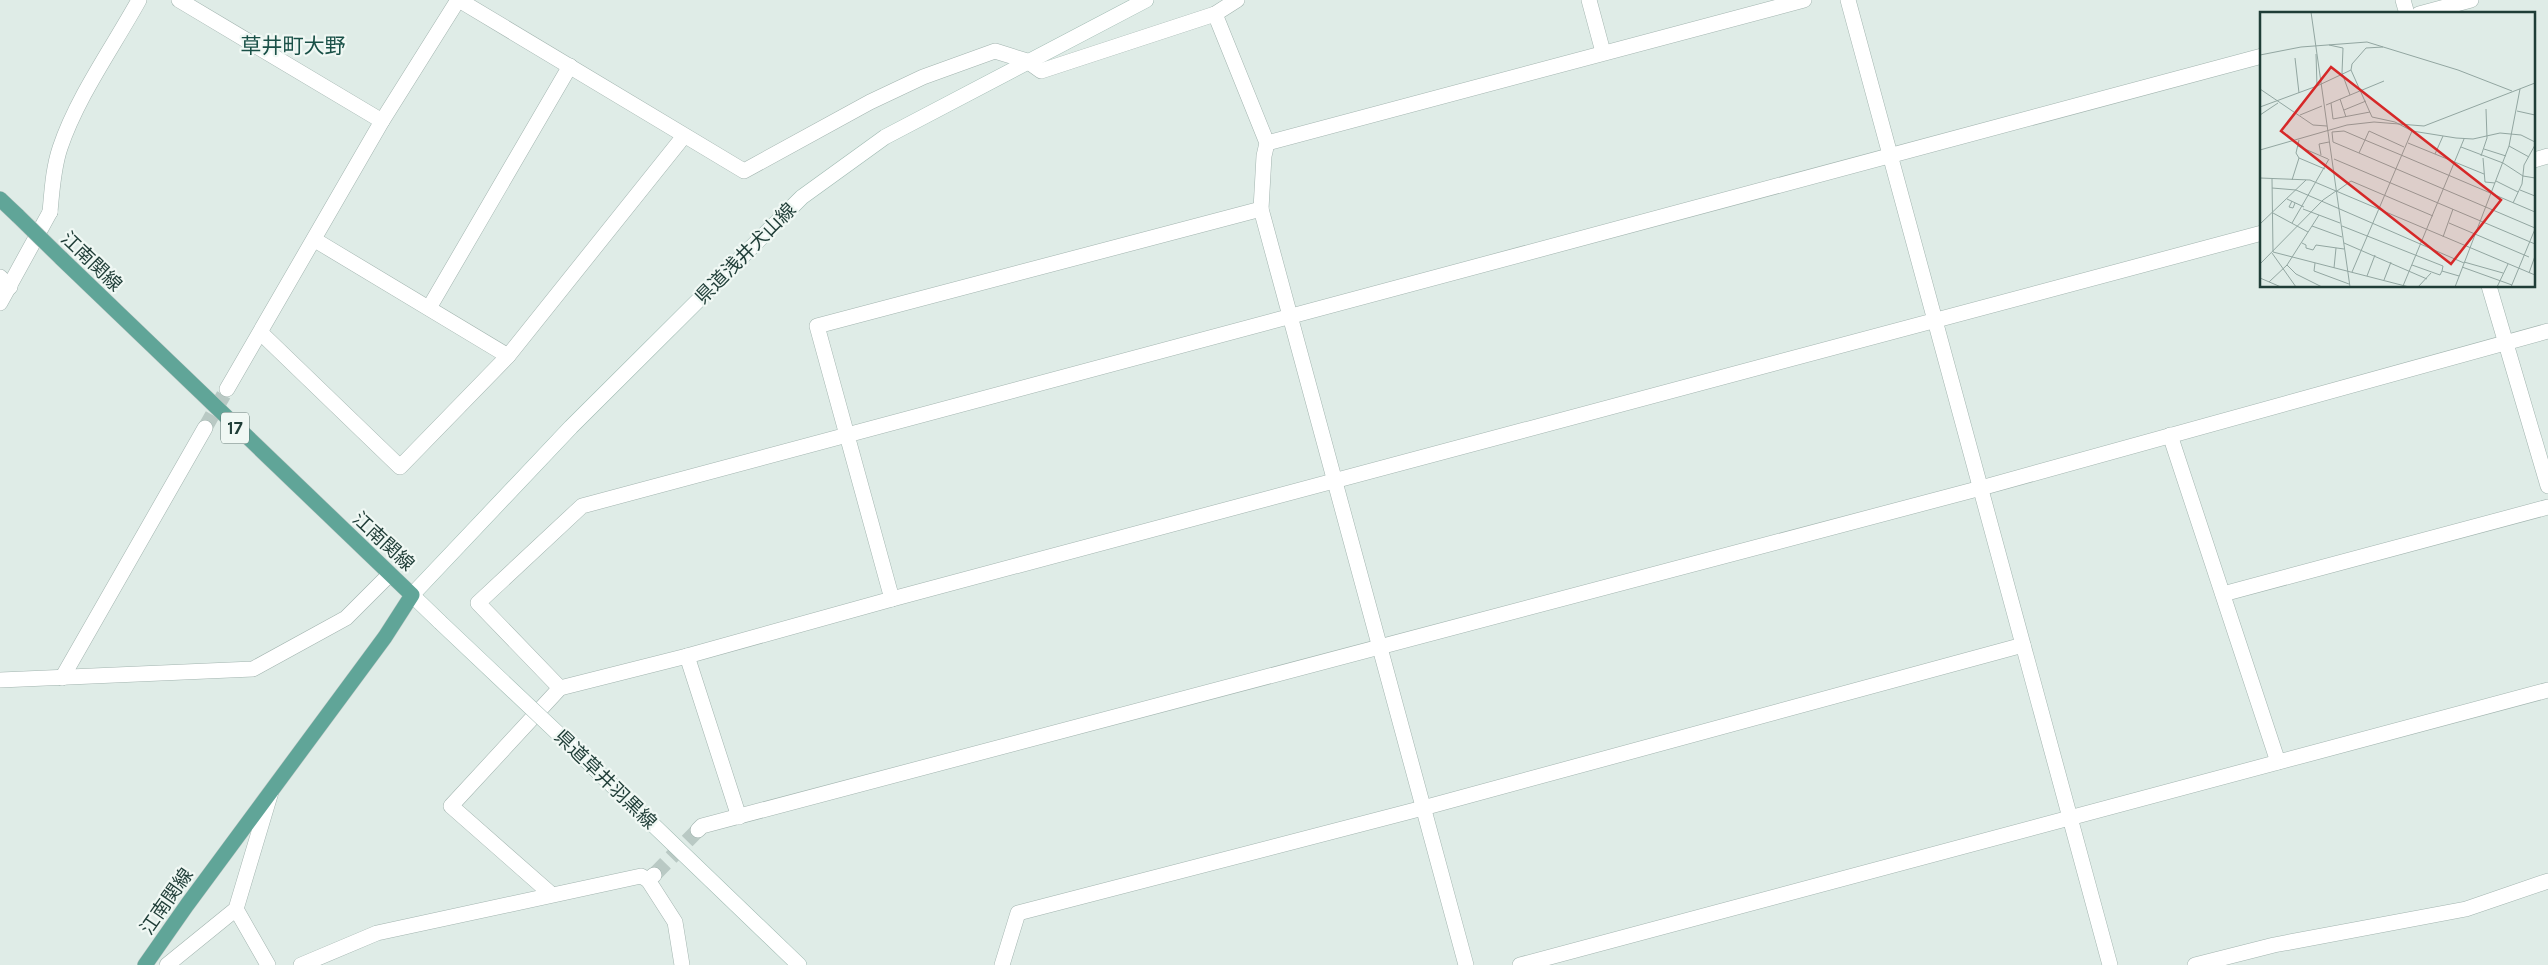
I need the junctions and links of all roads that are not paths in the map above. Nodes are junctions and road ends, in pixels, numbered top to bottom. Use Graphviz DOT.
graph roads {
  1 [pos="139,0"];
  2 [pos="179,0"];
  3 [pos="458,0"];
  4 [pos="1146,0"];
  5 [pos="1223,0"];
  6 [pos="1237,0"];
  7 [pos="1589,0"];
  8 [pos="1804,0"];
  9 [pos="1848,0"];
  10 [pos="2470,0"];
  11 [pos="2426,12"];
  12 [pos="1215,14"];
  13 [pos="1603,52"];
  14 [pos="2260,57"];
  15 [pos="1027,60"];
  16 [pos="570,66"];
  17 [pos="382,121"];
  18 [pos="684,136"];
  19 [pos="1267,143"];
  20 [pos="1890,155"];
  21 [pos="0,199"];
  22 [pos="1261,208"];
  23 [pos="2260,234"];
  24 [pos="315,240"];
  25 [pos="5,282"];
  26 [pos="2489,288"];
  27 [pos="0,304"];
  28 [pos="429,308"];
  29 [pos="1290,315"];
  30 [pos="1935,320"];
  31 [pos="2548,330"];
  32 [pos="261,333"];
  33 [pos="2505,342"];
  34 [pos="508,356"];
  35 [pos="227,389"];
  36 [pos="205,428"];
  37 [pos="846,435"];
  38 [pos="2170,435"];
  39 [pos="1334,480"];
  40 [pos="2548,486"];
  41 [pos="1980,488"];
  42 [pos="2548,508"];
  43 [pos="390,574"];
  44 [pos="412,594"];
  45 [pos="2222,594"];
  46 [pos="892,599"];
  47 [pos="2024,645"];
  48 [pos="1381,646"];
  49 [pos="687,656"];
  50 [pos="62,678"];
  51 [pos="0,680"];
  52 [pos="560,688"];
  53 [pos="2548,690"];
  54 [pos="2278,762"];
  55 [pos="272,790"];
  56 [pos="1423,808"];
  57 [pos="739,817"];
  58 [pos="2069,819"];
  59 [pos="698,830"];
  60 [pos="2548,881"];
  61 [pos="550,894"];
  62 [pos="236,909"];
  63 [pos="145,965"];
  64 [pos="167,965"];
  65 [pos="268,965"];
  66 [pos="301,965"];
  67 [pos="682,965"];
  68 [pos="798,965"];
  69 [pos="1002,965"];
  70 [pos="1466,965"];
  71 [pos="1520,965"];
  72 [pos="2110,965"];
  73 [pos="2195,965"];
  1 -- 25 [label="street"];
  2 -- 17 [label="street"];
  3 -- 16 [label="street"];
  3 -- 17 [label="street"];
  4 -- 15 [label="street, 県道浅井犬山線"];
  5 -- 12 [label="street"];
  6 -- 12 [label="street"];
  7 -- 13 [label="street"];
  8 -- 13 [label="street"];
  9 -- 20 [label="street"];
  10 -- 11 [label="street"];
  12 -- 15 [label="street"];
  12 -- 19 [label="street"];
  13 -- 19 [label="street"];
  14 -- 20 [label="street"];
  15 -- 18 [label="street"];
  15 -- 44 [label="street, 県道浅井犬山線"];
  16 -- 18 [label="street"];
  16 -- 28 [label="street"];
  17 -- 24 [label="street"];
  18 -- 34 [label="street"];
  19 -- 22 [label="street"];
  20 -- 29 [label="street"];
  20 -- 30 [label="street"];
  21 -- 43 [label="main road, 江南関線 / 17, bridge"];
  22 -- 29 [label="street"];
  22 -- 37 [label="street"];
  23 -- 30 [label="street"];
  24 -- 28 [label="street"];
  24 -- 32 [label="street"];
  25 -- 27 [label="street"];
  26 -- 33 [label="street"];
  28 -- 34 [label="street"];
  29 -- 37 [label="street"];
  29 -- 39 [label="street"];
  30 -- 39 [label="street"];
  30 -- 41 [label="street"];
  31 -- 33 [label="street"];
  32 -- 34 [label="street"];
  32 -- 35 [label="street"];
  33 -- 38 [label="street"];
  33 -- 40 [label="street"];
  36 -- 50 [label="street"];
  37 -- 46 [label="street"];
  37 -- 52 [label="street"];
  38 -- 41 [label="street"];
  38 -- 45 [label="street"];
  39 -- 46 [label="street"];
  39 -- 48 [label="street"];
  41 -- 47 [label="street"];
  41 -- 48 [label="street"];
  42 -- 45 [label="street"];
  43 -- 44 [label="main road, 江南関線 / 17"];
  43 -- 50 [label="street"];
  44 -- 55 [label="main road, 江南関線"];
  44 -- 68 [label="street, 県道草井羽黒線, bridge"];
  45 -- 54 [label="street"];
  46 -- 49 [label="street"];
  47 -- 56 [label="street"];
  47 -- 58 [label="street"];
  48 -- 56 [label="street"];
  48 -- 57 [label="street"];
  49 -- 52 [label="street"];
  49 -- 57 [label="street"];
  50 -- 51 [label="street"];
  52 -- 61 [label="street"];
  53 -- 54 [label="street"];
  54 -- 58 [label="street"];
  55 -- 62 [label="street"];
  55 -- 63 [label="main road, 江南関線"];
  56 -- 69 [label="street"];
  56 -- 70 [label="street"];
  57 -- 59 [label="street"];
  58 -- 71 [label="street"];
  58 -- 72 [label="street"];
  60 -- 73 [label="street"];
  61 -- 66 [label="street"];
  61 -- 67 [label="street"];
  62 -- 64 [label="street"];
  62 -- 65 [label="street"];
}
